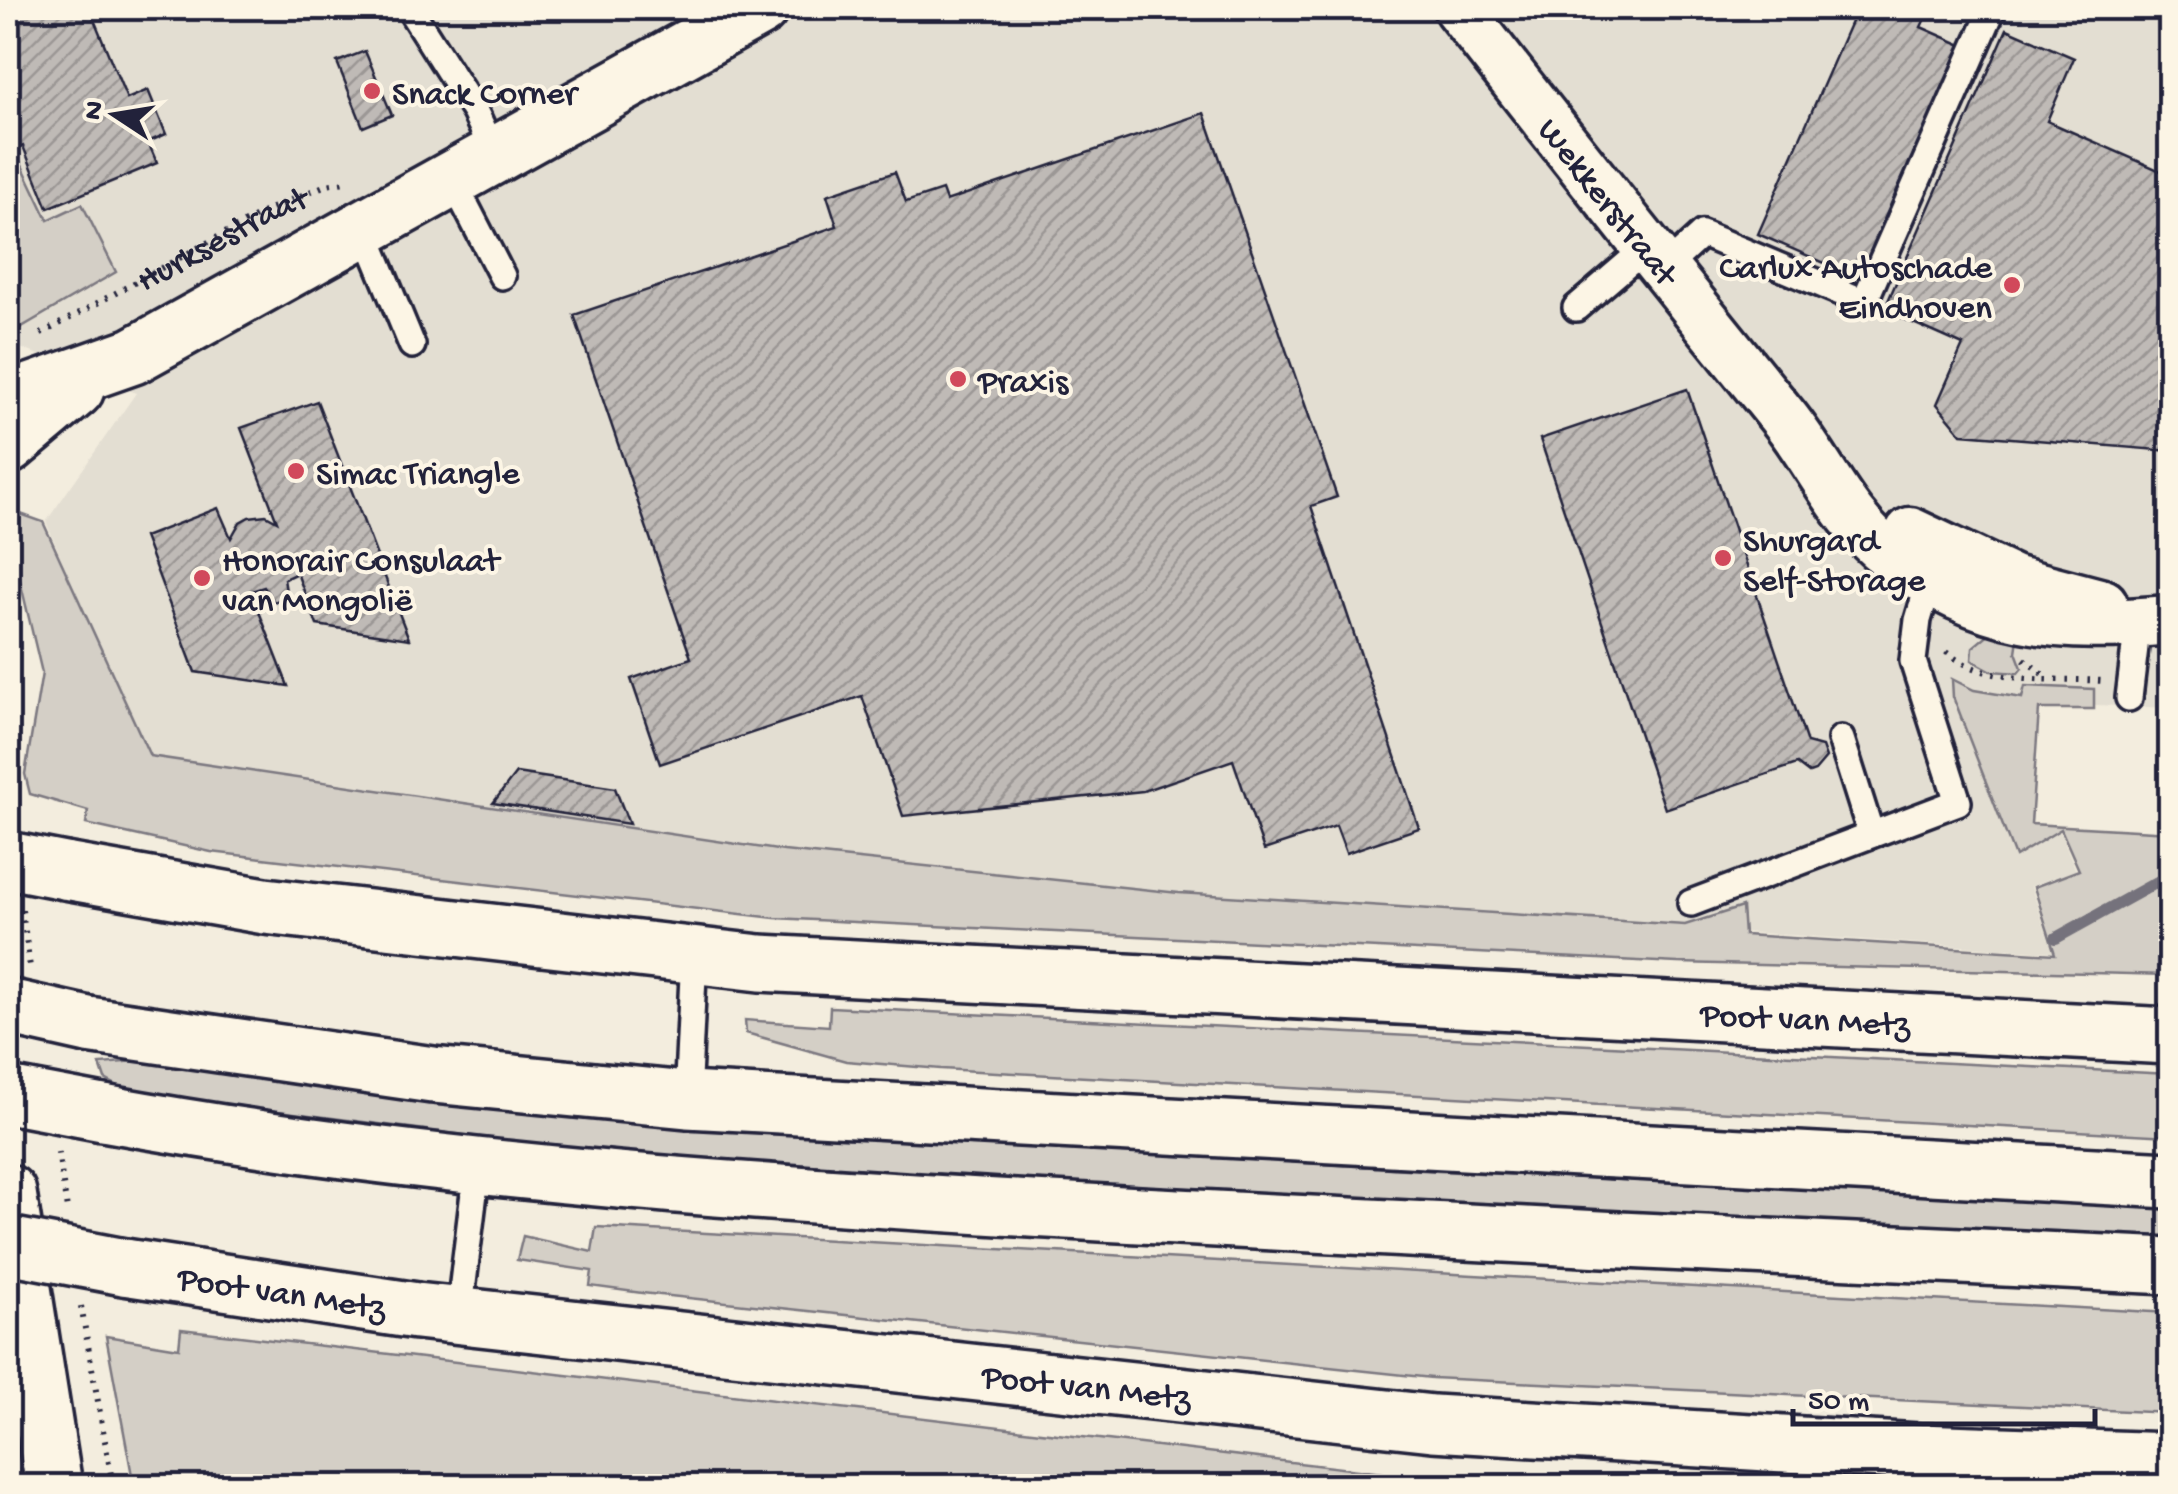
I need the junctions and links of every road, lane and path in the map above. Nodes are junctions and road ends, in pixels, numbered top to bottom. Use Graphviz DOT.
graph roads {
  1 [pos="409,8"];
  2 [pos="760,8"];
  3 [pos="1458,8"];
  4 [pos="1992,8"];
  5 [pos="473,167"];
  6 [pos="362,205"];
  7 [pos="1655,259"];
  8 [pos="502,276"];
  9 [pos="1576,308"];
  10 [pos="30,340"];
  11 [pos="412,345"];
  12 [pos="98,371"];
  13 [pos="8,400"];
  14 [pos="8,446"];
  15 [pos="1935,564"];
  16 [pos="2154,618"];
  17 [pos="1968,667"];
  18 [pos="2046,676"];
  19 [pos="2130,698"];
  20 [pos="1841,739"];
  21 [pos="1872,834"];
  22 [pos="8,860"];
  23 [pos="1691,903"];
  24 [pos="694,955"];
  25 [pos="2170,1001"];
  26 [pos="8,1007"];
  27 [pos="2054,1030"];
  28 [pos="2170,1036"];
  29 [pos="8,1095"];
  30 [pos="687,1100"];
  31 [pos="478,1168"];
  32 [pos="2170,1180"];
  33 [pos="8,1193"];
  34 [pos="8,1245"];
  35 [pos="2170,1266"];
  36 [pos="459,1316"];
  37 [pos="2170,1461"];
  38 [pos="54,1486"];
  1 -- 5 [label="lane"];
  2 -- 5 [label="main road, Hurksestraat"];
  3 -- 7 [label="street, Wekkerstraat"];
  4 -- 7 [label="lane"];
  5 -- 6 [label="main road, Hurksestraat"];
  5 -- 8 [label="lane"];
  6 -- 10 [label="path, Hurksestraat"];
  6 -- 11 [label="lane"];
  6 -- 12 [label="main road, Hurksestraat"];
  7 -- 9 [label="lane"];
  7 -- 15 [label="street, Wekkerstraat"];
  12 -- 13 [label="main road, Hurksestraat"];
  12 -- 14 [label="main road, Hurksestraat"];
  15 -- 16 [label="street, Wekkerstraat"];
  15 -- 21 [label="lane"];
  16 -- 19 [label="lane"];
  17 -- 18 [label="path"];
  20 -- 21 [label="lane"];
  21 -- 23 [label="lane"];
  22 -- 24 [label="main road, Poot van Metz, bridge"];
  24 -- 27 [label="main road, Poot van Metz"];
  24 -- 30 [label="lane"];
  25 -- 27 [label="main road"];
  26 -- 30 [label="main road, bridge"];
  27 -- 28 [label="main road, Poot van Metz"];
  29 -- 31 [label="main road, bridge"];
  30 -- 32 [label="main road"];
  31 -- 35 [label="main road"];
  31 -- 36 [label="lane"];
  33 -- 38 [label="main road"];
  34 -- 36 [label="main road, Poot van Metz, bridge"];
  36 -- 37 [label="main road, Poot van Metz"];
}
